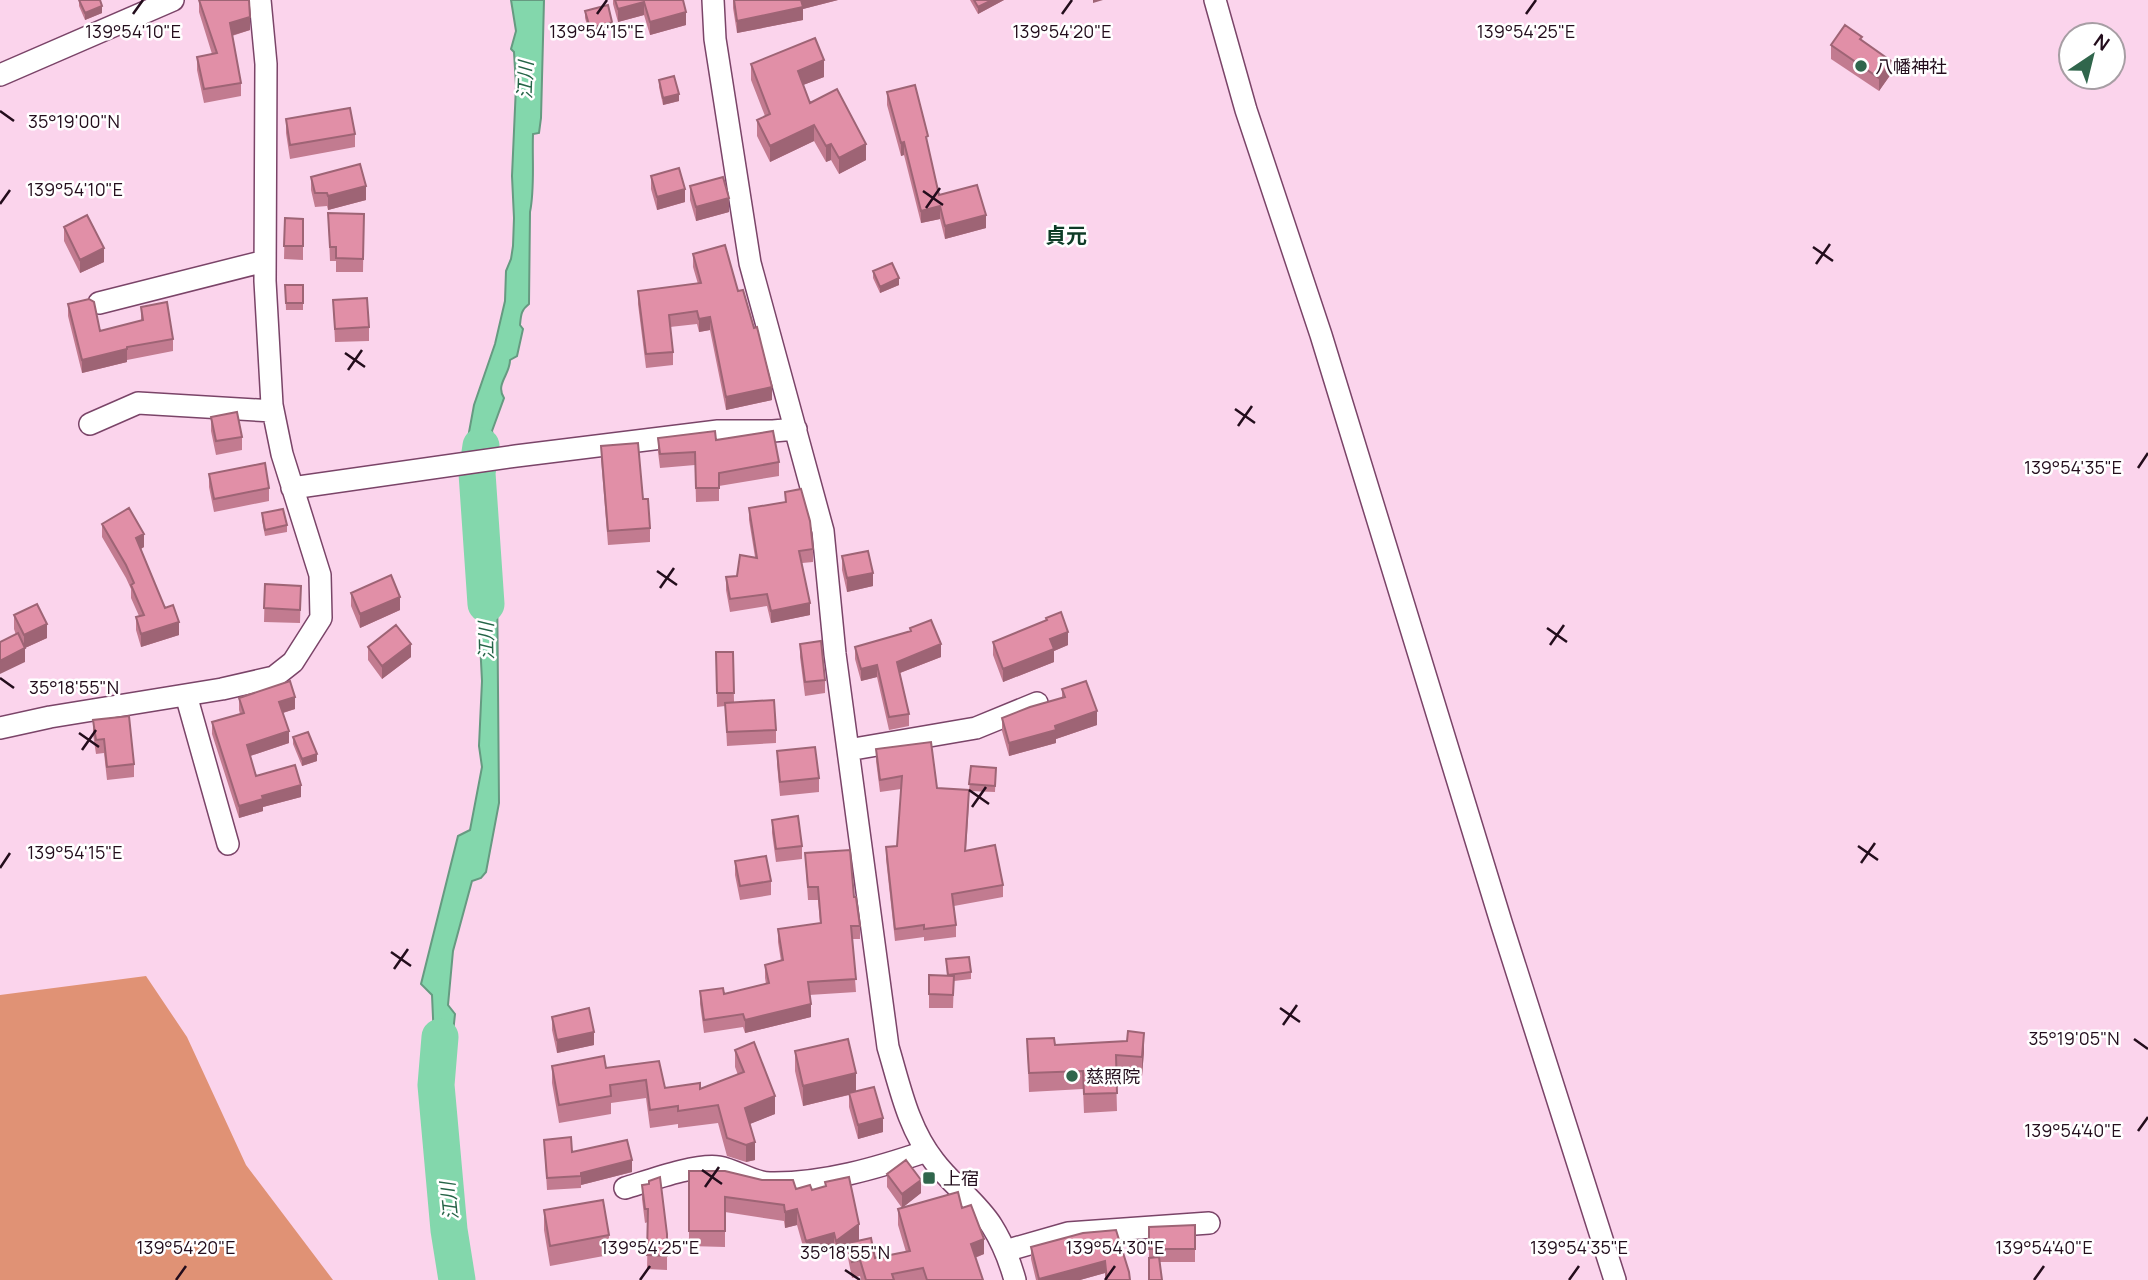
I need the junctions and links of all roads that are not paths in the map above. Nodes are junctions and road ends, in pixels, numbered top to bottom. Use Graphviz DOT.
graph roads {
  1 [pos="173,0"];
  2 [pos="260,0"];
  3 [pos="713,0"];
  4 [pos="1214,0"];
  5 [pos="0,75"];
  6 [pos="265,261"];
  7 [pos="99,303"];
  8 [pos="273,411"];
  9 [pos="90,424"];
  10 [pos="796,429"];
  11 [pos="292,488"];
  12 [pos="186,695"];
  13 [pos="1037,703"];
  14 [pos="0,728"];
  15 [pos="848,750"];
  16 [pos="228,844"];
  17 [pos="927,1151"];
  18 [pos="625,1188"];
  19 [pos="1209,1223"];
  20 [pos="1005,1251"];
  21 [pos="1015,1280"];
  22 [pos="1615,1280"];
  1 -- 5 [label="street"];
  2 -- 6 [label="street"];
  3 -- 10 [label="street"];
  4 -- 22 [label="street"];
  6 -- 7 [label="street"];
  6 -- 8 [label="street"];
  8 -- 9 [label="street"];
  8 -- 11 [label="street"];
  10 -- 11 [label="street"];
  10 -- 15 [label="street"];
  11 -- 12 [label="street"];
  12 -- 14 [label="street"];
  12 -- 16 [label="street"];
  13 -- 15 [label="street"];
  15 -- 17 [label="street"];
  17 -- 18 [label="street"];
  17 -- 20 [label="street"];
  19 -- 20 [label="street"];
  20 -- 21 [label="street"];
}
